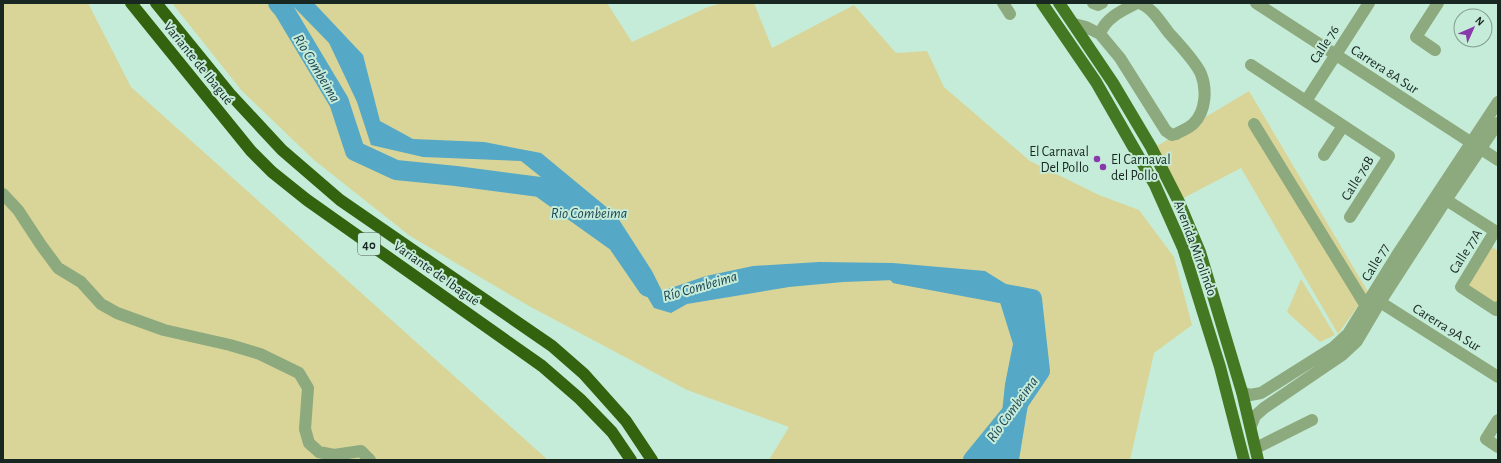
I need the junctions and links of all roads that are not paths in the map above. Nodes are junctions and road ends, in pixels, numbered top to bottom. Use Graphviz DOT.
graph roads {
  1 [pos="131,3"];
  2 [pos="156,3"];
  3 [pos="1003,3"];
  4 [pos="1042,3"];
  5 [pos="1059,3"];
  6 [pos="1093,3"];
  7 [pos="1102,3"];
  8 [pos="1138,3"];
  9 [pos="1256,3"];
  10 [pos="1368,3"];
  11 [pos="1438,3"];
  12 [pos="1010,14"];
  13 [pos="1074,24"];
  14 [pos="1100,34"];
  15 [pos="1435,50"];
  16 [pos="1336,54"];
  17 [pos="1251,65"];
  18 [pos="1306,101"];
  19 [pos="1498,102"];
  20 [pos="1498,123"];
  21 [pos="1254,124"];
  22 [pos="1343,126"];
  23 [pos="1475,145"];
  24 [pos="1324,155"];
  25 [pos="1498,160"];
  26 [pos="3,194"];
  27 [pos="1442,197"];
  28 [pos="1350,217"];
  29 [pos="1497,232"];
  30 [pos="1374,307"];
  31 [pos="1497,308"];
  32 [pos="1498,377"];
  33 [pos="1242,392"];
  34 [pos="1312,420"];
  35 [pos="1498,420"];
  36 [pos="1250,426"];
  37 [pos="1498,447"];
  38 [pos="1257,454"];
  39 [pos="370,460"];
  40 [pos="631,460"];
  41 [pos="652,460"];
  42 [pos="1244,460"];
  1 -- 40 [label="highway, Variante de Ibagué / 40"];
  2 -- 41 [label="highway, Variante de Ibagué / 40"];
  3 -- 12 [label="street"];
  4 -- 42 [label="main road, Avenida Mirolindo"];
  5 -- 13 [label="main road, Avenida Mirolindo"];
  6 -- 7 [label="street"];
  8 -- 14 [label="street"];
  8 -- 14 [label="street"];
  9 -- 16 [label="street, Carrera 8A Sur"];
  10 -- 16 [label="street, Calle 76"];
  11 -- 15 [label="street"];
  13 -- 14 [label="street"];
  13 -- 33 [label="main road, Avenida Mirolindo"];
  16 -- 18 [label="street, Calle 76"];
  16 -- 23 [label="street, Carrera 8A Sur"];
  17 -- 18 [label="street"];
  18 -- 22 [label="street"];
  19 -- 23 [label="street, Calle 77"];
  20 -- 23 [label="street, Calle 77"];
  21 -- 30 [label="street"];
  22 -- 24 [label="street"];
  22 -- 28 [label="street, Calle 76B"];
  23 -- 25 [label="street, Carrera 8A Sur"];
  23 -- 27 [label="street, Calle 77"];
  26 -- 39 [label="street"];
  27 -- 29 [label="street"];
  27 -- 30 [label="street, Calle 77"];
  29 -- 31 [label="street, Calle 77A"];
  30 -- 32 [label="street, Carerra 9A Sur"];
  30 -- 33 [label="street, Calle 77"];
  30 -- 36 [label="street, Calle 77"];
  33 -- 36 [label="main road, Avenida Mirolindo"];
  34 -- 38 [label="street"];
  35 -- 37 [label="street"];
  36 -- 38 [label="main road, Avenida Mirolindo"];
}
